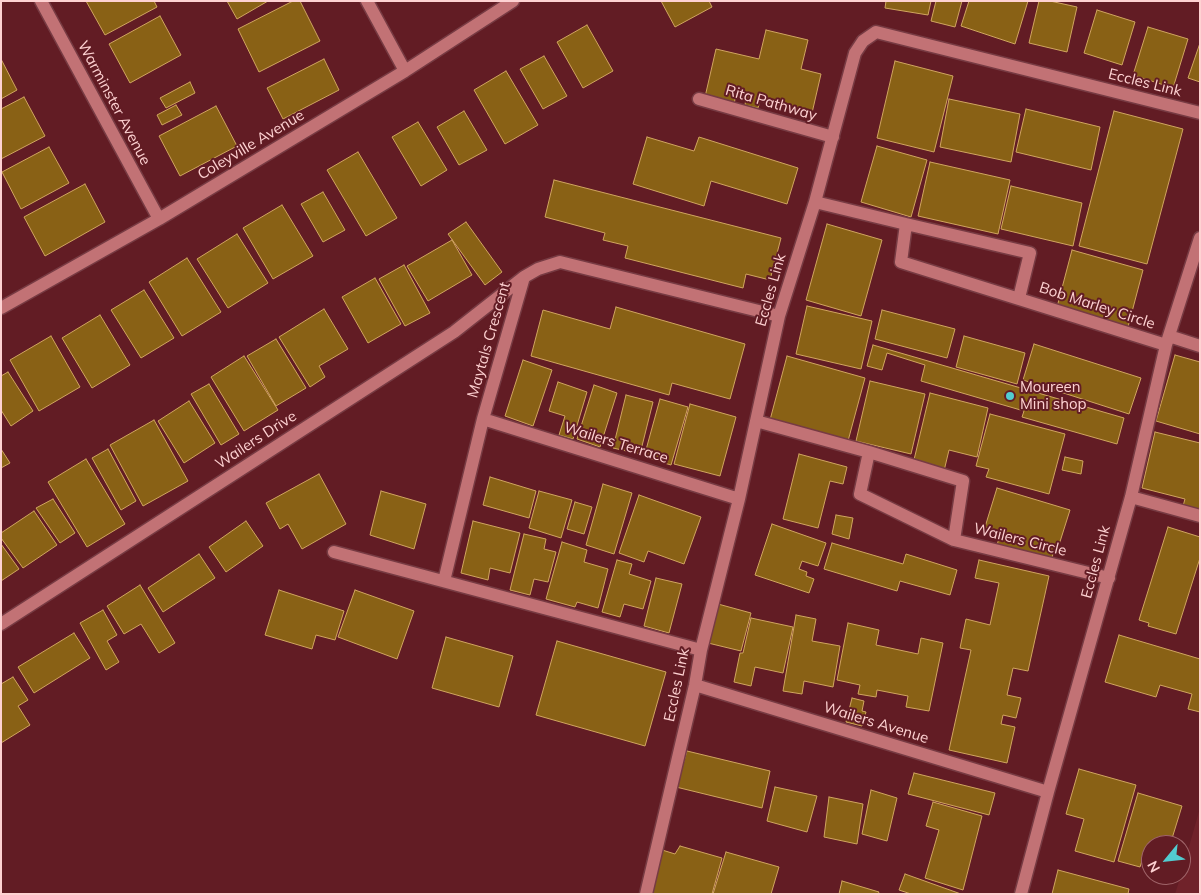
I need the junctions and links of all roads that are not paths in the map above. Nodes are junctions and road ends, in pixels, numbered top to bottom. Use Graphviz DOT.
graph roads {
  1 [pos="41,1"];
  2 [pos="367,1"];
  3 [pos="513,1"];
  4 [pos="405,71"];
  5 [pos="700,99"];
  6 [pos="1200,114"];
  7 [pos="833,137"];
  8 [pos="815,202"];
  9 [pos="158,219"];
  10 [pos="906,224"];
  11 [pos="1200,238"];
  12 [pos="524,277"];
  13 [pos="1019,298"];
  14 [pos="1,308"];
  15 [pos="779,316"];
  16 [pos="1167,341"];
  17 [pos="1200,346"];
  18 [pos="483,419"];
  19 [pos="756,420"];
  20 [pos="870,452"];
  21 [pos="1131,497"];
  22 [pos="739,499"];
  23 [pos="1200,516"];
  24 [pos="954,540"];
  25 [pos="334,552"];
  26 [pos="1109,578"];
  27 [pos="444,581"];
  28 [pos="1,624"];
  29 [pos="701,650"];
  30 [pos="695,685"];
  31 [pos="1048,792"];
  32 [pos="646,894"];
  33 [pos="1021,894"];
  1 -- 9 [label="street, Warminster Avenue"];
  2 -- 4 [label="street"];
  3 -- 4 [label="street, Coleyville Avenue"];
  4 -- 9 [label="street, Coleyville Avenue"];
  5 -- 7 [label="street, Rita Pathway"];
  6 -- 7 [label="street, Eccles Link"];
  7 -- 8 [label="street, Eccles Link"];
  8 -- 10 [label="street, Bob Marley Circle"];
  8 -- 15 [label="street, Eccles Link"];
  9 -- 14 [label="street, Coleyville Avenue"];
  10 -- 13 [label="street, Bob Marley Circle"];
  10 -- 13 [label="street, Bob Marley Circle"];
  11 -- 16 [label="street, Eccles Link"];
  12 -- 15 [label="street, Maytals Crescent"];
  12 -- 18 [label="street, Maytals Crescent"];
  12 -- 28 [label="street, Wailers Drive"];
  13 -- 16 [label="street, Bob Marley Circle"];
  15 -- 19 [label="street, Eccles Link"];
  16 -- 17 [label="street, Bob Marley Circle"];
  16 -- 21 [label="street, Eccles Link"];
  18 -- 22 [label="street, Wailers Terrace"];
  18 -- 27 [label="street, Maytals Crescent"];
  19 -- 20 [label="street, Wailers Circle"];
  19 -- 22 [label="street, Eccles Link"];
  20 -- 24 [label="street, Wailers Circle"];
  20 -- 24 [label="street, Wailers Circle"];
  21 -- 23 [label="street"];
  21 -- 26 [label="street, Eccles Link"];
  22 -- 29 [label="street, Eccles Link"];
  24 -- 26 [label="street, Wailers Circle"];
  25 -- 27 [label="street"];
  26 -- 31 [label="street, Eccles Link"];
  27 -- 29 [label="street"];
  29 -- 30 [label="street, Eccles Link"];
  30 -- 31 [label="street, Wailers Avenue"];
  30 -- 32 [label="street, Eccles Link"];
  31 -- 33 [label="street, Eccles Link"];
}
